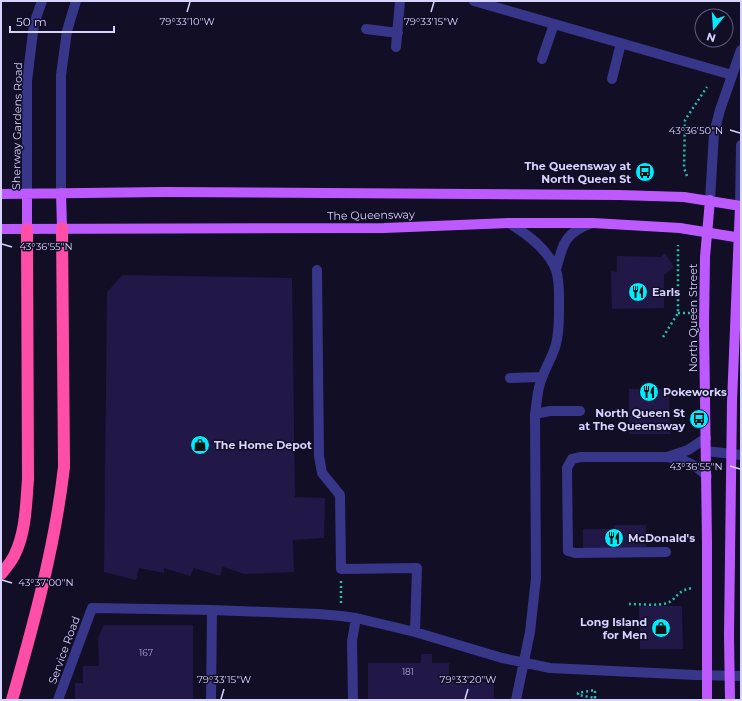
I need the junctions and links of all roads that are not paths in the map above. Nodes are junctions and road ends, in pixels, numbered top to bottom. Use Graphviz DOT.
graph roads {
  1 [pos="42,1"];
  2 [pos="76,1"];
  3 [pos="400,1"];
  4 [pos="477,2"];
  5 [pos="554,24"];
  6 [pos="366,29"];
  7 [pos="398,32"];
  8 [pos="621,44"];
  9 [pos="396,47"];
  10 [pos="741,50"];
  11 [pos="542,59"];
  12 [pos="732,75"];
  13 [pos="612,79"];
  14 [pos="741,144"];
  15 [pos="61,193"];
  16 [pos="1,194"];
  17 [pos="27,194"];
  18 [pos="710,200"];
  19 [pos="741,206"];
  20 [pos="509,223"];
  21 [pos="593,223"];
  22 [pos="1,228"];
  23 [pos="62,228"];
  24 [pos="27,229"];
  25 [pos="707,233"];
  26 [pos="740,238"];
  27 [pos="317,270"];
  28 [pos="556,270"];
  29 [pos="542,377"];
  30 [pos="510,378"];
  31 [pos="580,411"];
  32 [pos="536,414"];
  33 [pos="706,438"];
  34 [pos="706,451"];
  35 [pos="736,454"];
  36 [pos="667,457"];
  37 [pos="707,476"];
  38 [pos="666,552"];
  39 [pos="1,574"];
  40 [pos="212,610"];
  41 [pos="356,618"];
  42 [pos="415,632"];
  43 [pos="524,663"];
  44 [pos="708,675"];
  45 [pos="730,676"];
  46 [pos="741,676"];
  47 [pos="12,700"];
  48 [pos="58,700"];
  49 [pos="211,700"];
  50 [pos="353,700"];
  51 [pos="516,700"];
  52 [pos="708,700"];
  53 [pos="730,700"];
  1 -- 17 [label="street, Sherway Gardens Road"];
  2 -- 15 [label="street"];
  3 -- 7 [label="street"];
  4 -- 5 [label="street"];
  5 -- 8 [label="street"];
  5 -- 11 [label="street"];
  6 -- 7 [label="street"];
  7 -- 9 [label="street"];
  8 -- 12 [label="street"];
  8 -- 13 [label="street"];
  10 -- 12 [label="street"];
  12 -- 18 [label="street"];
  14 -- 19 [label="street"];
  15 -- 17 [label="main road, The Queensway"];
  15 -- 18 [label="main road, The Queensway"];
  15 -- 23 [label="main road"];
  16 -- 17 [label="main road, The Queensway"];
  17 -- 24 [label="main road, Sherway Gardens Road"];
  18 -- 19 [label="main road, The Queensway"];
  18 -- 25 [label="main road, North Queen Street"];
  19 -- 26 [label="main road"];
  20 -- 21 [label="main road, The Queensway"];
  20 -- 23 [label="main road, The Queensway"];
  20 -- 28 [label="street"];
  21 -- 25 [label="main road, The Queensway"];
  21 -- 28 [label="street"];
  22 -- 24 [label="main road, The Queensway"];
  23 -- 24 [label="main road, The Queensway"];
  23 -- 47 [label="highway"];
  24 -- 39 [label="highway"];
  25 -- 26 [label="main road, The Queensway"];
  25 -- 33 [label="main road, North Queen Street"];
  26 -- 35 [label="main road"];
  27 -- 42 [label="street"];
  28 -- 29 [label="street"];
  29 -- 30 [label="street"];
  29 -- 32 [label="street"];
  31 -- 32 [label="street"];
  32 -- 43 [label="street"];
  33 -- 34 [label="main road, North Queen Street"];
  33 -- 36 [label="street"];
  34 -- 35 [label="street"];
  34 -- 37 [label="main road, North Queen Street"];
  35 -- 45 [label="main road"];
  36 -- 37 [label="street"];
  36 -- 38 [label="street"];
  37 -- 44 [label="main road, North Queen Street"];
  40 -- 41 [label="street"];
  40 -- 48 [label="street, Service Road"];
  40 -- 49 [label="street"];
  41 -- 42 [label="street"];
  41 -- 50 [label="street"];
  42 -- 43 [label="street"];
  43 -- 44 [label="street"];
  43 -- 51 [label="street"];
  44 -- 45 [label="street"];
  44 -- 52 [label="main road, North Queen Street"];
  45 -- 46 [label="street"];
  45 -- 53 [label="main road"];
}
